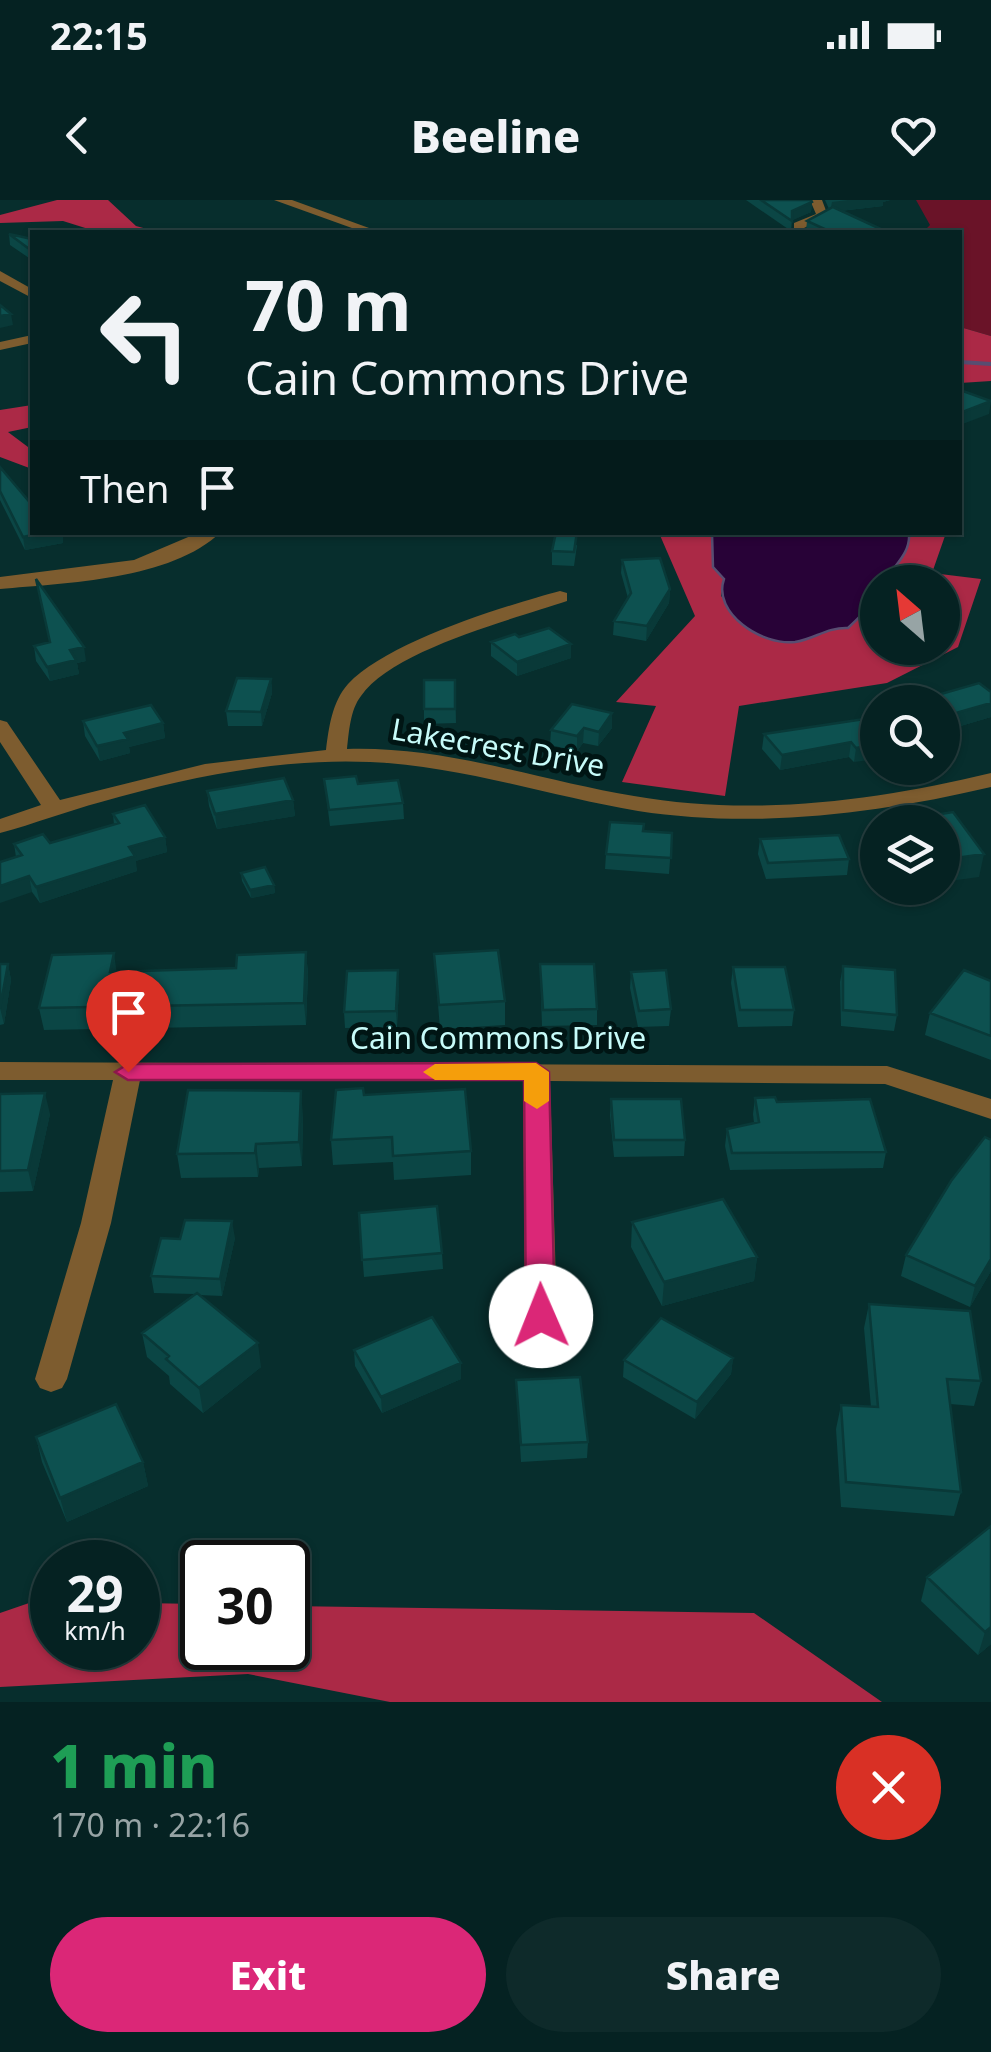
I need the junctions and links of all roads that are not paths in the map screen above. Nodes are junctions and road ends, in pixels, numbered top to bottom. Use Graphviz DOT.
graph roads {
  1 [pos="280,200"];
  2 [pos="816,200"];
  3 [pos="798,226"];
  4 [pos="368,230"];
  5 [pos="0,275"];
  6 [pos="30,293"];
  7 [pos="30,339"];
  8 [pos="0,346"];
  9 [pos="206,535"];
  10 [pos="0,583"];
  11 [pos="560,597"];
  12 [pos="0,726"];
  13 [pos="336,755"];
  14 [pos="991,780"];
  15 [pos="54,808"];
  16 [pos="0,826"];
  17 [pos="0,1071"];
  18 [pos="128,1072"];
  19 [pos="536,1072"];
  20 [pos="991,1110"];
  21 [pos="541,1316"];
  22 [pos="51,1380"];
  1 -- 4 [label="street"];
  2 -- 3 [label="street"];
  5 -- 6 [label="street"];
  7 -- 8 [label="street"];
  9 -- 10 [label="street"];
  11 -- 13 [label="street"];
  12 -- 15 [label="street"];
  13 -- 14 [label="street, Lakecrest Drive"];
  13 -- 15 [label="street, Lakecrest Drive"];
  15 -- 16 [label="street, Lakecrest Drive"];
  17 -- 18 [label="street, Cain Commons Drive"];
  18 -- 19 [label="street, Cain Commons Drive"];
  18 -- 22 [label="street"];
  19 -- 20 [label="street, Cain Commons Drive"];
  19 -- 21 [label="street"];
}
